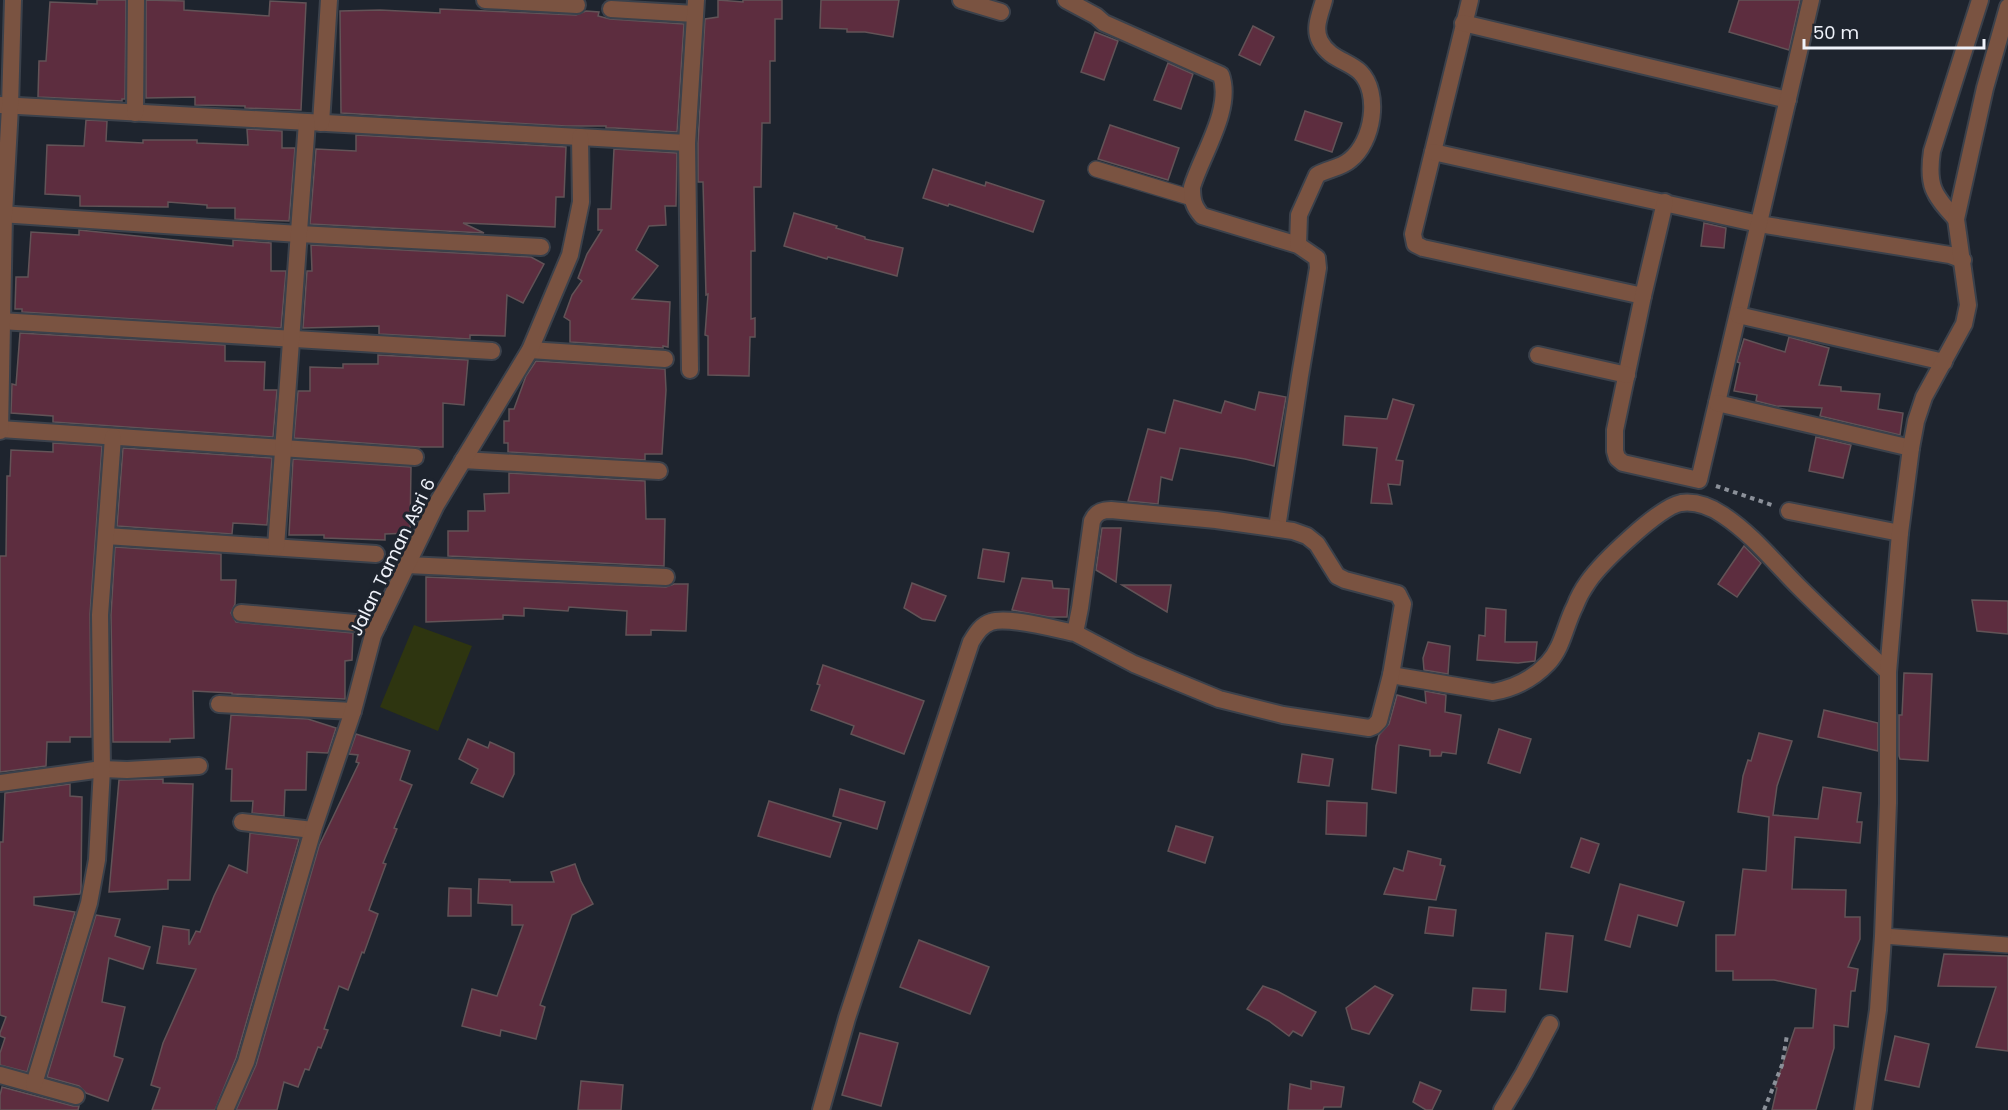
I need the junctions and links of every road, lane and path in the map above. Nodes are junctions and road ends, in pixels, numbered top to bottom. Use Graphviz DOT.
graph roads {
  1 [pos="13,0"];
  2 [pos="136,0"];
  3 [pos="329,0"];
  4 [pos="485,0"];
  5 [pos="961,0"];
  6 [pos="1066,0"];
  7 [pos="1324,0"];
  8 [pos="1470,0"];
  9 [pos="1811,0"];
  10 [pos="1980,0"];
  11 [pos="577,5"];
  12 [pos="696,7"];
  13 [pos="611,9"];
  14 [pos="1001,12"];
  15 [pos="2006,19"];
  16 [pos="1464,23"];
  17 [pos="1788,100"];
  18 [pos="5,106"];
  19 [pos="135,113"];
  20 [pos="314,123"];
  21 [pos="580,137"];
  22 [pos="687,143"];
  23 [pos="1432,152"];
  24 [pos="1096,169"];
  25 [pos="1192,198"];
  26 [pos="1665,202"];
  27 [pos="2,214"];
  28 [pos="1956,219"];
  29 [pos="1759,224"];
  30 [pos="298,234"];
  31 [pos="1298,245"];
  32 [pos="542,246"];
  33 [pos="1963,260"];
  34 [pos="1643,296"];
  35 [pos="1738,315"];
  36 [pos="1,322"];
  37 [pos="291,339"];
  38 [pos="530,350"];
  39 [pos="492,351"];
  40 [pos="1538,355"];
  41 [pos="665,359"];
  42 [pos="1944,363"];
  43 [pos="690,370"];
  44 [pos="1627,375"];
  45 [pos="1717,403"];
  46 [pos="0,430"];
  47 [pos="113,437"];
  48 [pos="284,448"];
  49 [pos="1911,448"];
  50 [pos="415,457"];
  51 [pos="463,460"];
  52 [pos="659,471"];
  53 [pos="1699,480"];
  54 [pos="1789,511"];
  55 [pos="1277,528"];
  56 [pos="1900,533"];
  57 [pos="106,536"];
  58 [pos="276,547"];
  59 [pos="376,554"];
  60 [pos="407,565"];
  61 [pos="666,577"];
  62 [pos="241,613"];
  63 [pos="378,625"];
  64 [pos="1074,633"];
  65 [pos="1888,672"];
  66 [pos="1391,675"];
  67 [pos="219,704"];
  68 [pos="352,711"];
  69 [pos="199,766"];
  70 [pos="102,769"];
  71 [pos="0,783"];
  72 [pos="242,822"];
  73 [pos="313,830"];
  74 [pos="1883,936"];
  75 [pos="2008,945"];
  76 [pos="1550,1024"];
  77 [pos="1787,1035"];
  78 [pos="0,1075"];
  79 [pos="34,1084"];
  80 [pos="76,1096"];
  81 [pos="225,1110"];
  82 [pos="821,1110"];
  83 [pos="1502,1110"];
  84 [pos="1764,1110"];
  85 [pos="1863,1110"];
  1 -- 18 [label="street"];
  2 -- 19 [label="street"];
  3 -- 20 [label="street"];
  4 -- 11 [label="street"];
  5 -- 14 [label="street"];
  6 -- 25 [label="street"];
  7 -- 31 [label="street"];
  8 -- 16 [label="street"];
  9 -- 17 [label="street"];
  10 -- 28 [label="street"];
  12 -- 13 [label="street"];
  12 -- 22 [label="street"];
  15 -- 28 [label="street"];
  16 -- 17 [label="street"];
  16 -- 23 [label="street"];
  17 -- 29 [label="street"];
  18 -- 19 [label="street"];
  18 -- 27 [label="street"];
  19 -- 20 [label="street"];
  20 -- 21 [label="street"];
  20 -- 30 [label="street"];
  21 -- 22 [label="street"];
  21 -- 38 [label="street, Jalan Taman Asri 6"];
  22 -- 43 [label="street"];
  23 -- 26 [label="street"];
  23 -- 34 [label="street"];
  24 -- 25 [label="lane"];
  25 -- 31 [label="street"];
  26 -- 29 [label="street"];
  26 -- 34 [label="street"];
  27 -- 30 [label="street"];
  27 -- 36 [label="street"];
  28 -- 33 [label="street"];
  29 -- 33 [label="street"];
  29 -- 35 [label="street"];
  30 -- 32 [label="street"];
  30 -- 37 [label="street"];
  31 -- 55 [label="street"];
  33 -- 42 [label="street"];
  34 -- 44 [label="street"];
  35 -- 42 [label="street"];
  35 -- 45 [label="street"];
  36 -- 37 [label="street"];
  36 -- 46 [label="street"];
  37 -- 39 [label="street"];
  37 -- 48 [label="street"];
  38 -- 41 [label="street"];
  38 -- 51 [label="street, Jalan Taman Asri 6"];
  40 -- 44 [label="street"];
  42 -- 49 [label="street"];
  44 -- 53 [label="street"];
  45 -- 49 [label="street"];
  45 -- 53 [label="street"];
  46 -- 47 [label="street"];
  47 -- 48 [label="street"];
  47 -- 57 [label="street"];
  48 -- 50 [label="street"];
  48 -- 58 [label="street"];
  49 -- 56 [label="street"];
  51 -- 52 [label="street"];
  51 -- 60 [label="street, Jalan Taman Asri 6"];
  53 -- 54 [label="path"];
  54 -- 56 [label="street"];
  55 -- 64 [label="street"];
  55 -- 66 [label="street"];
  56 -- 65 [label="street"];
  57 -- 58 [label="street"];
  57 -- 70 [label="street"];
  58 -- 59 [label="street"];
  60 -- 61 [label="street"];
  60 -- 63 [label="street, Jalan Taman Asri 6"];
  62 -- 63 [label="street"];
  63 -- 68 [label="street, Jalan Taman Asri 6"];
  64 -- 66 [label="street"];
  64 -- 82 [label="street"];
  65 -- 66 [label="street"];
  65 -- 74 [label="street"];
  67 -- 68 [label="street"];
  68 -- 73 [label="street, Jalan Taman Asri 6"];
  69 -- 70 [label="street"];
  70 -- 71 [label="street"];
  70 -- 79 [label="street"];
  72 -- 73 [label="street"];
  73 -- 81 [label="street, Jalan Taman Asri 6"];
  74 -- 75 [label="lane"];
  74 -- 85 [label="street"];
  76 -- 83 [label="street"];
  77 -- 84 [label="path"];
  78 -- 79 [label="street"];
  79 -- 80 [label="street"];
}
